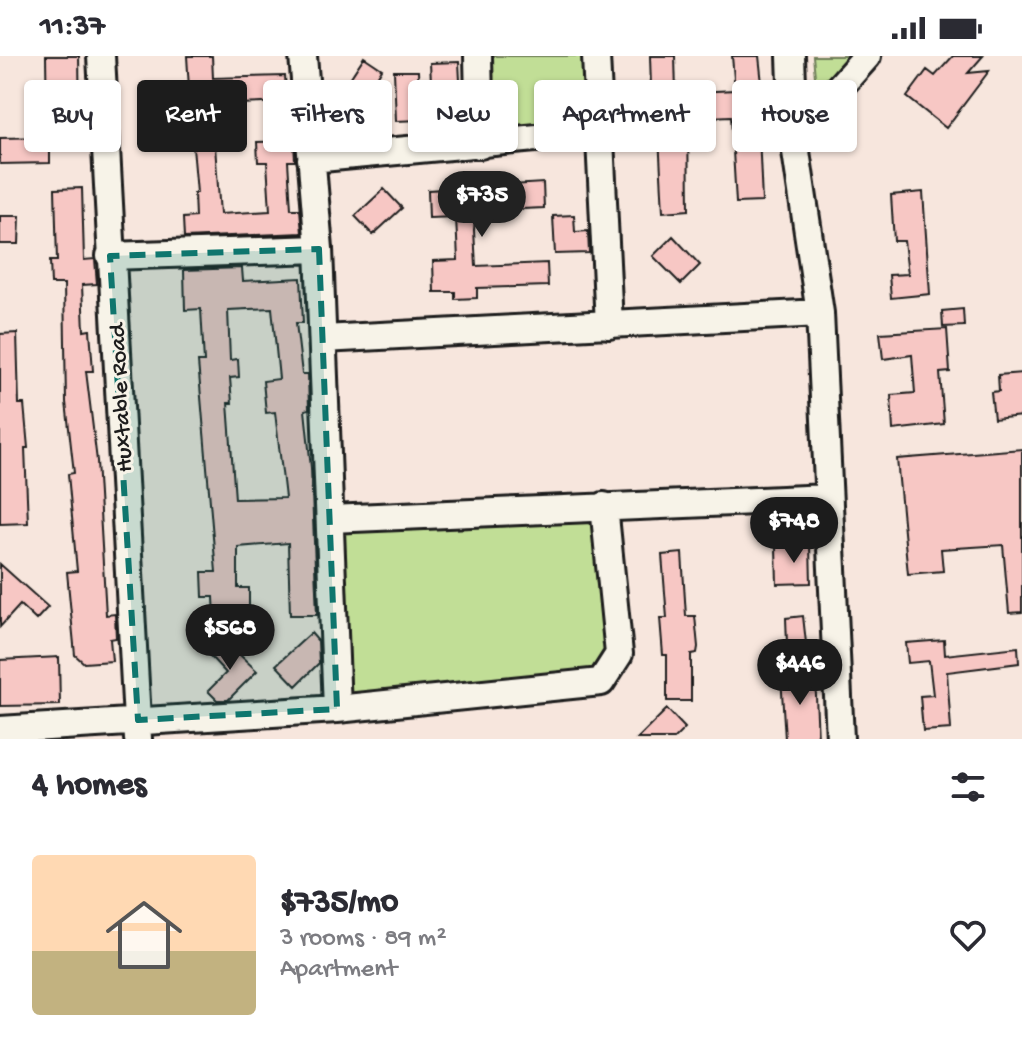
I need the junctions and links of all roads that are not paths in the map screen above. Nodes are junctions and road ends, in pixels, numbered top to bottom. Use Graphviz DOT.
graph roads {
  1 [pos="101,56"];
  2 [pos="303,56"];
  3 [pos="478,56"];
  4 [pos="596,56"];
  5 [pos="791,56"];
  6 [pos="867,56"];
  7 [pos="479,80"];
  8 [pos="598,80"];
  9 [pos="792,80"];
  10 [pos="846,80"];
  11 [pos="408,151"];
  12 [pos="602,152"];
  13 [pos="796,152"];
  14 [pos="311,159"];
  15 [pos="319,249"];
  16 [pos="110,256"];
  17 [pos="820,313"];
  18 [pos="609,325"];
  19 [pos="323,339"];
  20 [pos="828,498"];
  21 [pos="604,506"];
  22 [pos="330,519"];
  23 [pos="337,709"];
  24 [pos="0,730"];
  25 [pos="138,730"];
  26 [pos="840,739"];
  1 -- 16 [label="street, Huxtable Road"];
  2 -- 14 [label="street"];
  3 -- 7 [label="street"];
  4 -- 8 [label="street"];
  5 -- 9 [label="street"];
  6 -- 10 [label="street"];
  11 -- 14 [label="street"];
  12 -- 18 [label="street"];
  13 -- 17 [label="street"];
  14 -- 15 [label="street"];
  15 -- 16 [label="street"];
  15 -- 19 [label="street"];
  16 -- 25 [label="street, Huxtable Road"];
  17 -- 18 [label="street"];
  17 -- 20 [label="street"];
  18 -- 19 [label="street"];
  19 -- 22 [label="street"];
  20 -- 21 [label="street"];
  20 -- 26 [label="street"];
  21 -- 22 [label="street"];
  21 -- 23 [label="street"];
  22 -- 23 [label="street"];
  23 -- 25 [label="street"];
  24 -- 25 [label="street"];
}
